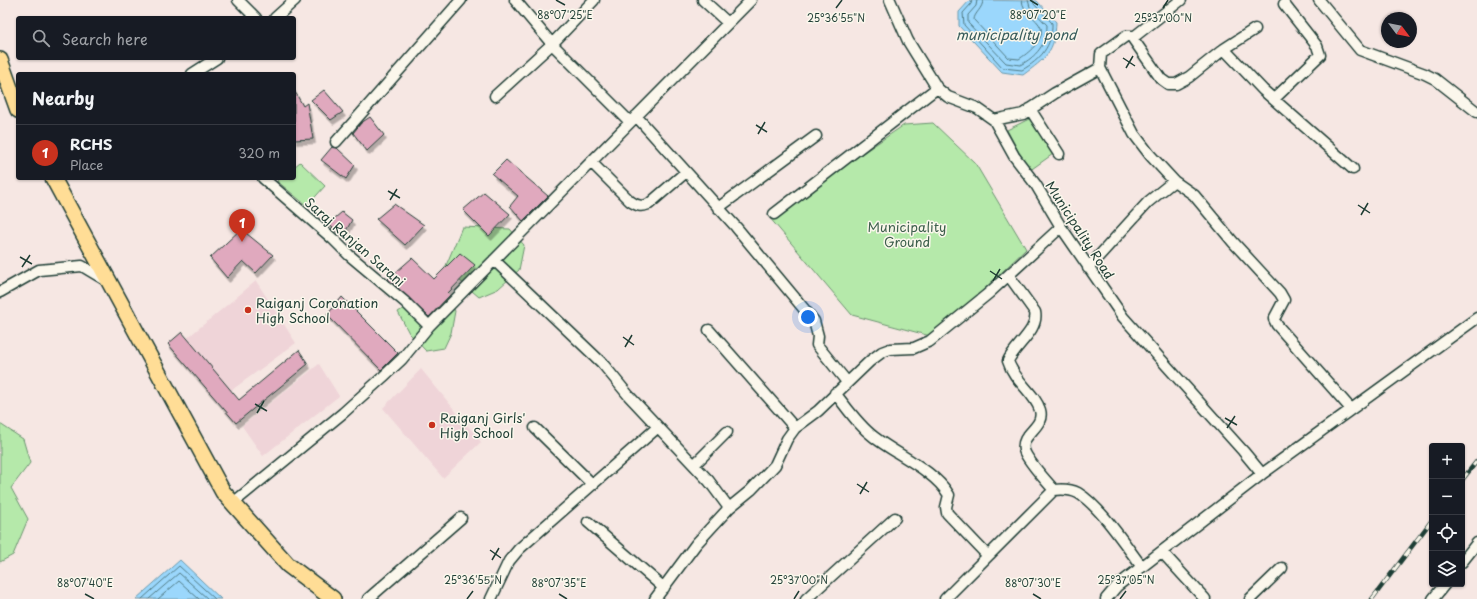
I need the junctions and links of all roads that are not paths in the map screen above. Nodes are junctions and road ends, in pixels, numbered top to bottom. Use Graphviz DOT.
graph roads {
  1 [pos="238,0"];
  2 [pos="295,0"];
  3 [pos="461,0"];
  4 [pos="516,0"];
  5 [pos="594,0"];
  6 [pos="703,0"];
  7 [pos="751,0"];
  8 [pos="1182,0"];
  9 [pos="1320,0"];
  10 [pos="893,1"];
  11 [pos="1284,4"];
  12 [pos="254,16"];
  13 [pos="277,16"];
  14 [pos="728,23"];
  15 [pos="1255,28"];
  16 [pos="1131,36"];
  17 [pos="552,44"];
  18 [pos="1224,49"];
  19 [pos="0,60"];
  20 [pos="214,60"];
  21 [pos="1100,68"];
  22 [pos="195,72"];
  23 [pos="937,88"];
  24 [pos="495,96"];
  25 [pos="1274,99"];
  26 [pos="16,104"];
  27 [pos="1030,109"];
  28 [pos="1477,112"];
  29 [pos="633,119"];
  30 [pos="994,120"];
  31 [pos="816,136"];
  32 [pos="336,142"];
  33 [pos="1059,154"];
  34 [pos="591,162"];
  35 [pos="1353,169"];
  36 [pos="686,172"];
  37 [pos="56,180"];
  38 [pos="265,180"];
  39 [pos="1174,181"];
  40 [pos="718,208"];
  41 [pos="774,214"];
  42 [pos="1060,227"];
  43 [pos="494,260"];
  44 [pos="1088,268"];
  45 [pos="1009,276"];
  46 [pos="111,284"];
  47 [pos="3,287"];
  48 [pos="1477,318"];
  49 [pos="429,326"];
  50 [pos="709,330"];
  51 [pos="847,382"];
  52 [pos="835,393"];
  53 [pos="1351,409"];
  54 [pos="658,427"];
  55 [pos="535,428"];
  56 [pos="795,428"];
  57 [pos="727,432"];
  58 [pos="694,465"];
  59 [pos="1262,474"];
  60 [pos="592,484"];
  61 [pos="1054,490"];
  62 [pos="233,503"];
  63 [pos="729,508"];
  64 [pos="460,518"];
  65 [pos="895,518"];
  66 [pos="588,522"];
  67 [pos="1477,543"];
  68 [pos="1162,552"];
  69 [pos="988,556"];
  70 [pos="1465,558"];
  71 [pos="1142,567"];
  72 [pos="1282,568"];
  73 [pos="1442,587"];
  74 [pos="664,588"];
  75 [pos="333,599"];
  76 [pos="368,599"];
  77 [pos="491,599"];
  78 [pos="656,599"];
  79 [pos="806,599"];
  80 [pos="945,599"];
  81 [pos="1106,599"];
  82 [pos="1205,599"];
  83 [pos="1250,599"];
  84 [pos="1433,599"];
  1 -- 12 [label="street"];
  2 -- 13 [label="street"];
  3 -- 32 [label="street"];
  4 -- 17 [label="street"];
  5 -- 17 [label="street"];
  6 -- 14 [label="street"];
  7 -- 14 [label="street"];
  8 -- 16 [label="street"];
  9 -- 28 [label="street"];
  10 -- 23 [label="street, Municipality Road"];
  11 -- 25 [label="street"];
  14 -- 29 [label="street"];
  15 -- 18 [label="street"];
  16 -- 18 [label="street"];
  16 -- 21 [label="street"];
  17 -- 24 [label="street"];
  17 -- 29 [label="street"];
  18 -- 25 [label="street"];
  19 -- 26 [label="main road"];
  20 -- 22 [label="street"];
  21 -- 27 [label="street"];
  21 -- 39 [label="street"];
  23 -- 30 [label="street, Municipality Road"];
  23 -- 41 [label="street"];
  25 -- 35 [label="street"];
  27 -- 30 [label="street"];
  27 -- 33 [label="street"];
  29 -- 34 [label="street"];
  29 -- 36 [label="street"];
  30 -- 42 [label="street, Municipality Road"];
  31 -- 40 [label="street"];
  34 -- 36 [label="street"];
  34 -- 43 [label="street"];
  36 -- 40 [label="street"];
  37 -- 46 [label="main road"];
  38 -- 49 [label="street, Saraj Ranjan Sarani"];
  39 -- 44 [label="street"];
  39 -- 53 [label="street"];
  40 -- 51 [label="street"];
  42 -- 44 [label="street, Municipality Road"];
  42 -- 45 [label="street"];
  43 -- 49 [label="street"];
  43 -- 54 [label="street"];
  44 -- 59 [label="street, Municipality Road"];
  45 -- 51 [label="street"];
  45 -- 61 [label="street"];
  46 -- 47 [label="street"];
  46 -- 62 [label="main road"];
  48 -- 53 [label="street"];
  49 -- 62 [label="street"];
  50 -- 56 [label="street"];
  51 -- 52 [label="street"];
  52 -- 56 [label="street"];
  52 -- 69 [label="street"];
  53 -- 59 [label="street"];
  54 -- 58 [label="street"];
  54 -- 60 [label="street"];
  55 -- 60 [label="street"];
  56 -- 63 [label="street"];
  57 -- 58 [label="street"];
  58 -- 63 [label="street"];
  59 -- 68 [label="street"];
  60 -- 77 [label="street"];
  61 -- 69 [label="street"];
  61 -- 71 [label="street"];
  62 -- 75 [label="main road"];
  63 -- 74 [label="street"];
  64 -- 76 [label="street"];
  65 -- 79 [label="street"];
  66 -- 74 [label="street"];
  67 -- 70 [label="street"];
  68 -- 71 [label="street"];
  68 -- 82 [label="street"];
  69 -- 80 [label="street"];
  71 -- 81 [label="street"];
  72 -- 83 [label="street"];
  73 -- 84 [label="street"];
  74 -- 78 [label="street"];
}
